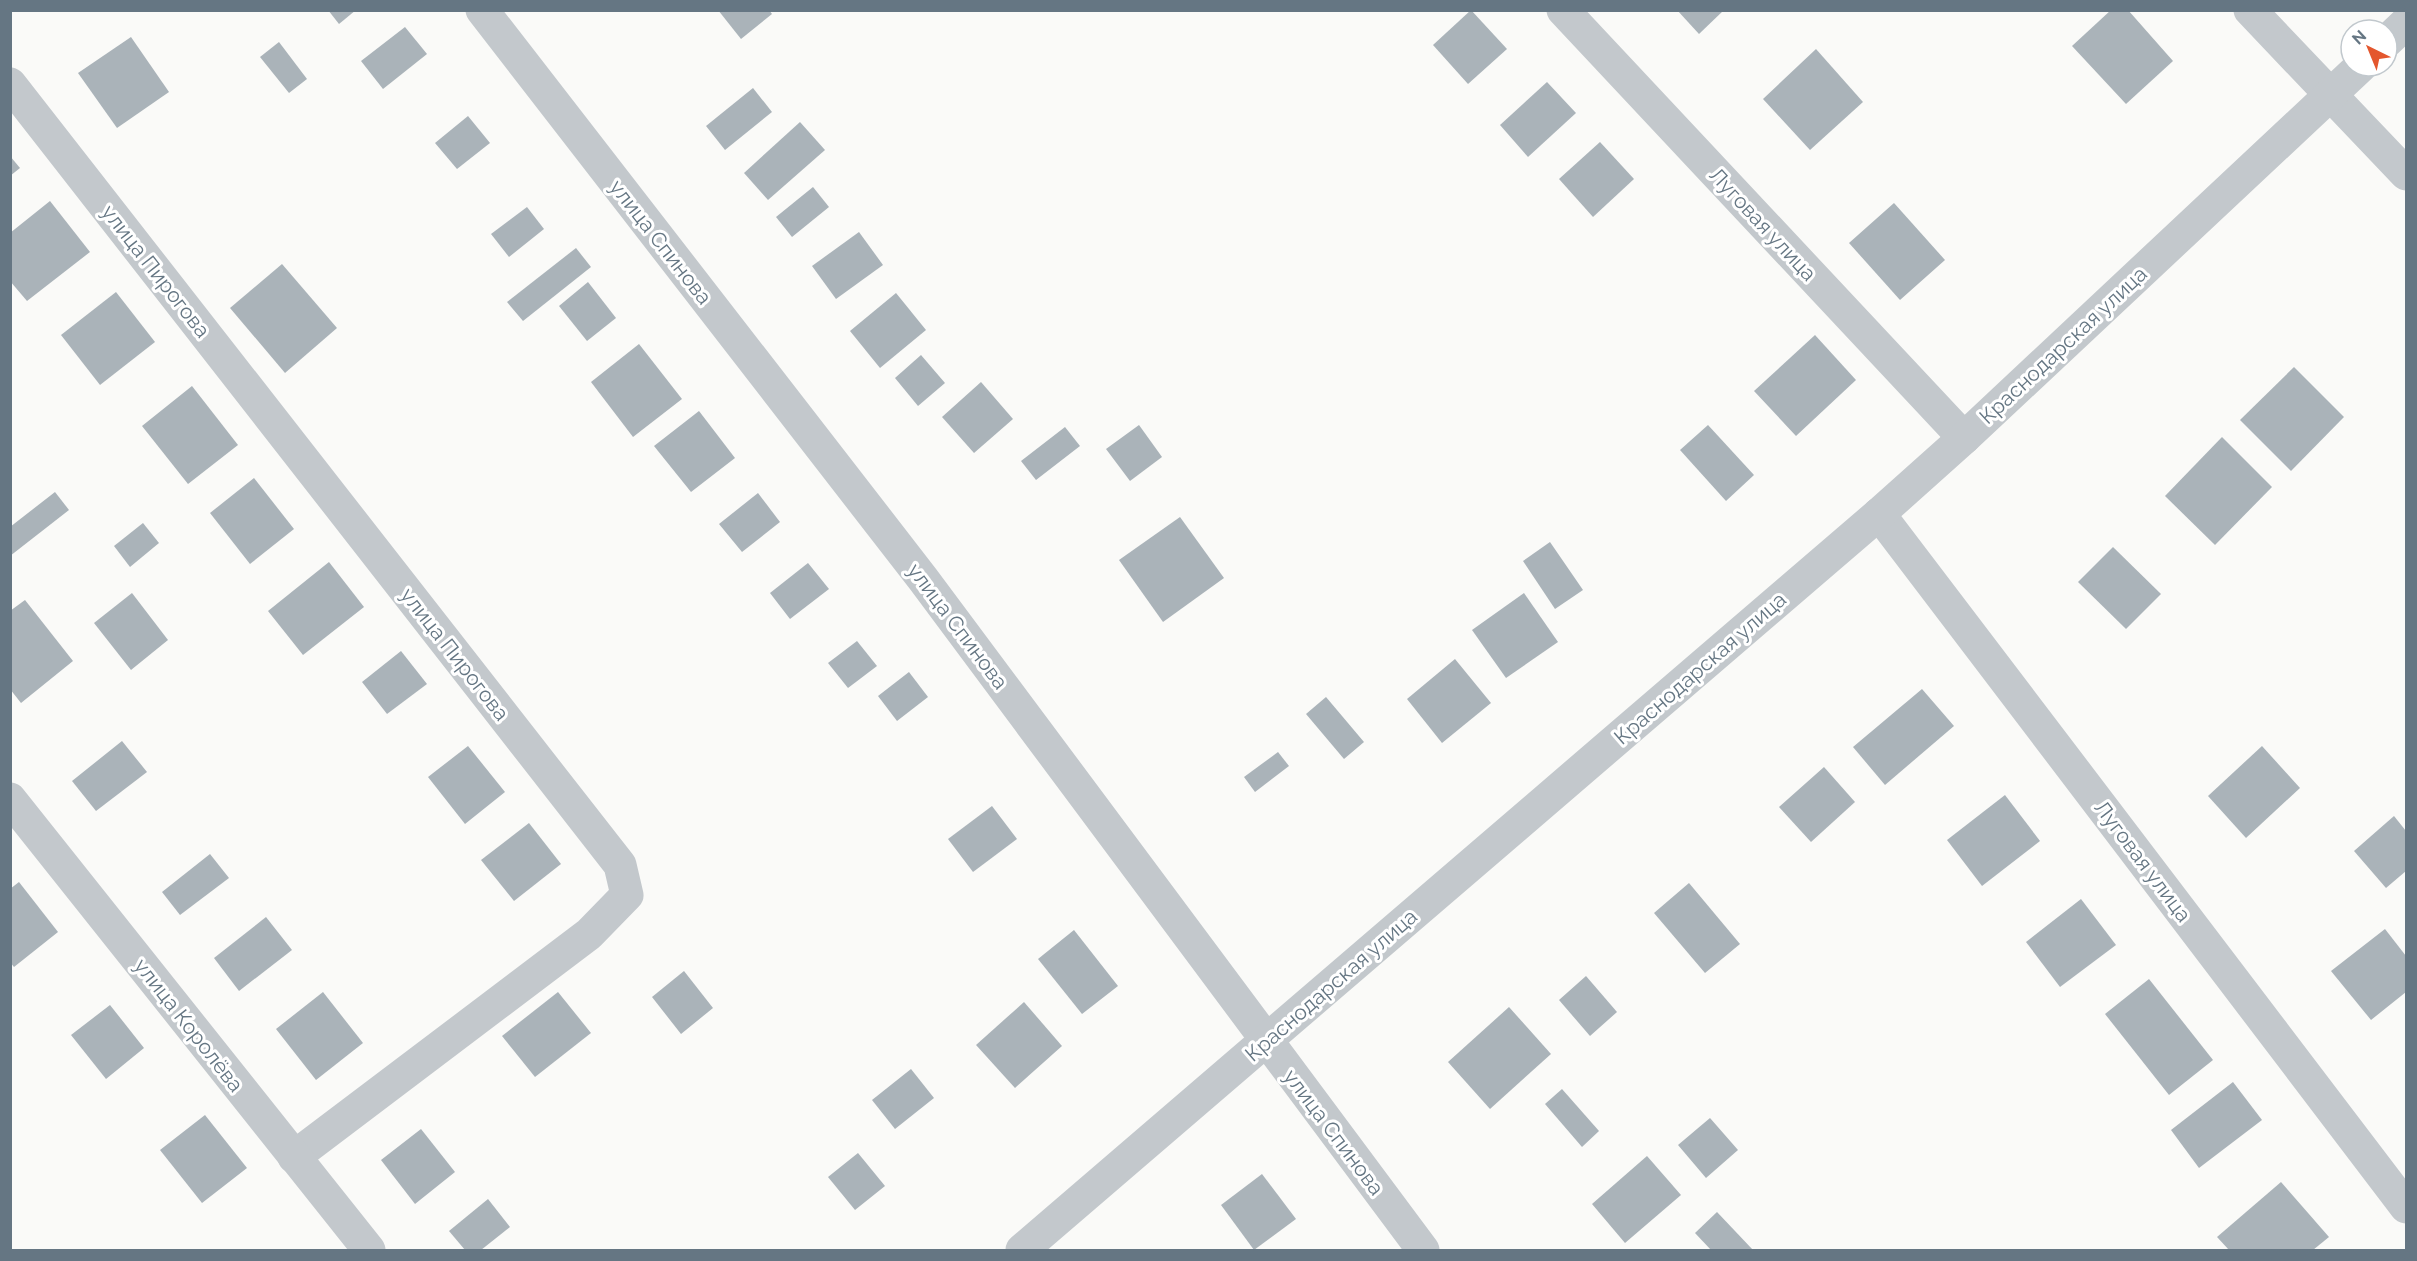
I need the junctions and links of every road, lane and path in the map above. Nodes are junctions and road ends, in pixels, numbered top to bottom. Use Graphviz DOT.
graph roads {
  1 [pos="482,10"];
  2 [pos="1563,10"];
  3 [pos="2250,10"];
  4 [pos="2348,78"];
  5 [pos="10,84"];
  6 [pos="2330,95"];
  7 [pos="2406,174"];
  8 [pos="1964,438"];
  9 [pos="1880,514"];
  10 [pos="10,799"];
  11 [pos="1266,1041"];
  12 [pos="294,1157"];
  13 [pos="2406,1207"];
  14 [pos="369,1251"];
  15 [pos="1022,1251"];
  16 [pos="1423,1251"];
  1 -- 11 [label="street, улица Спинова"];
  2 -- 8 [label="street, Луговая улица"];
  3 -- 6 [label="street"];
  4 -- 6 [label="street, Краснодарская улица"];
  5 -- 12 [label="street, улица Пирогова"];
  6 -- 7 [label="street"];
  6 -- 8 [label="street, Краснодарская улица"];
  8 -- 9 [label="street, Краснодарская улица"];
  9 -- 11 [label="street, Краснодарская улица"];
  9 -- 13 [label="street, Луговая улица"];
  10 -- 12 [label="street, улица Королёва"];
  11 -- 15 [label="street, Краснодарская улица"];
  11 -- 16 [label="street, улица Спинова"];
  12 -- 14 [label="street, улица Королёва"];
}
